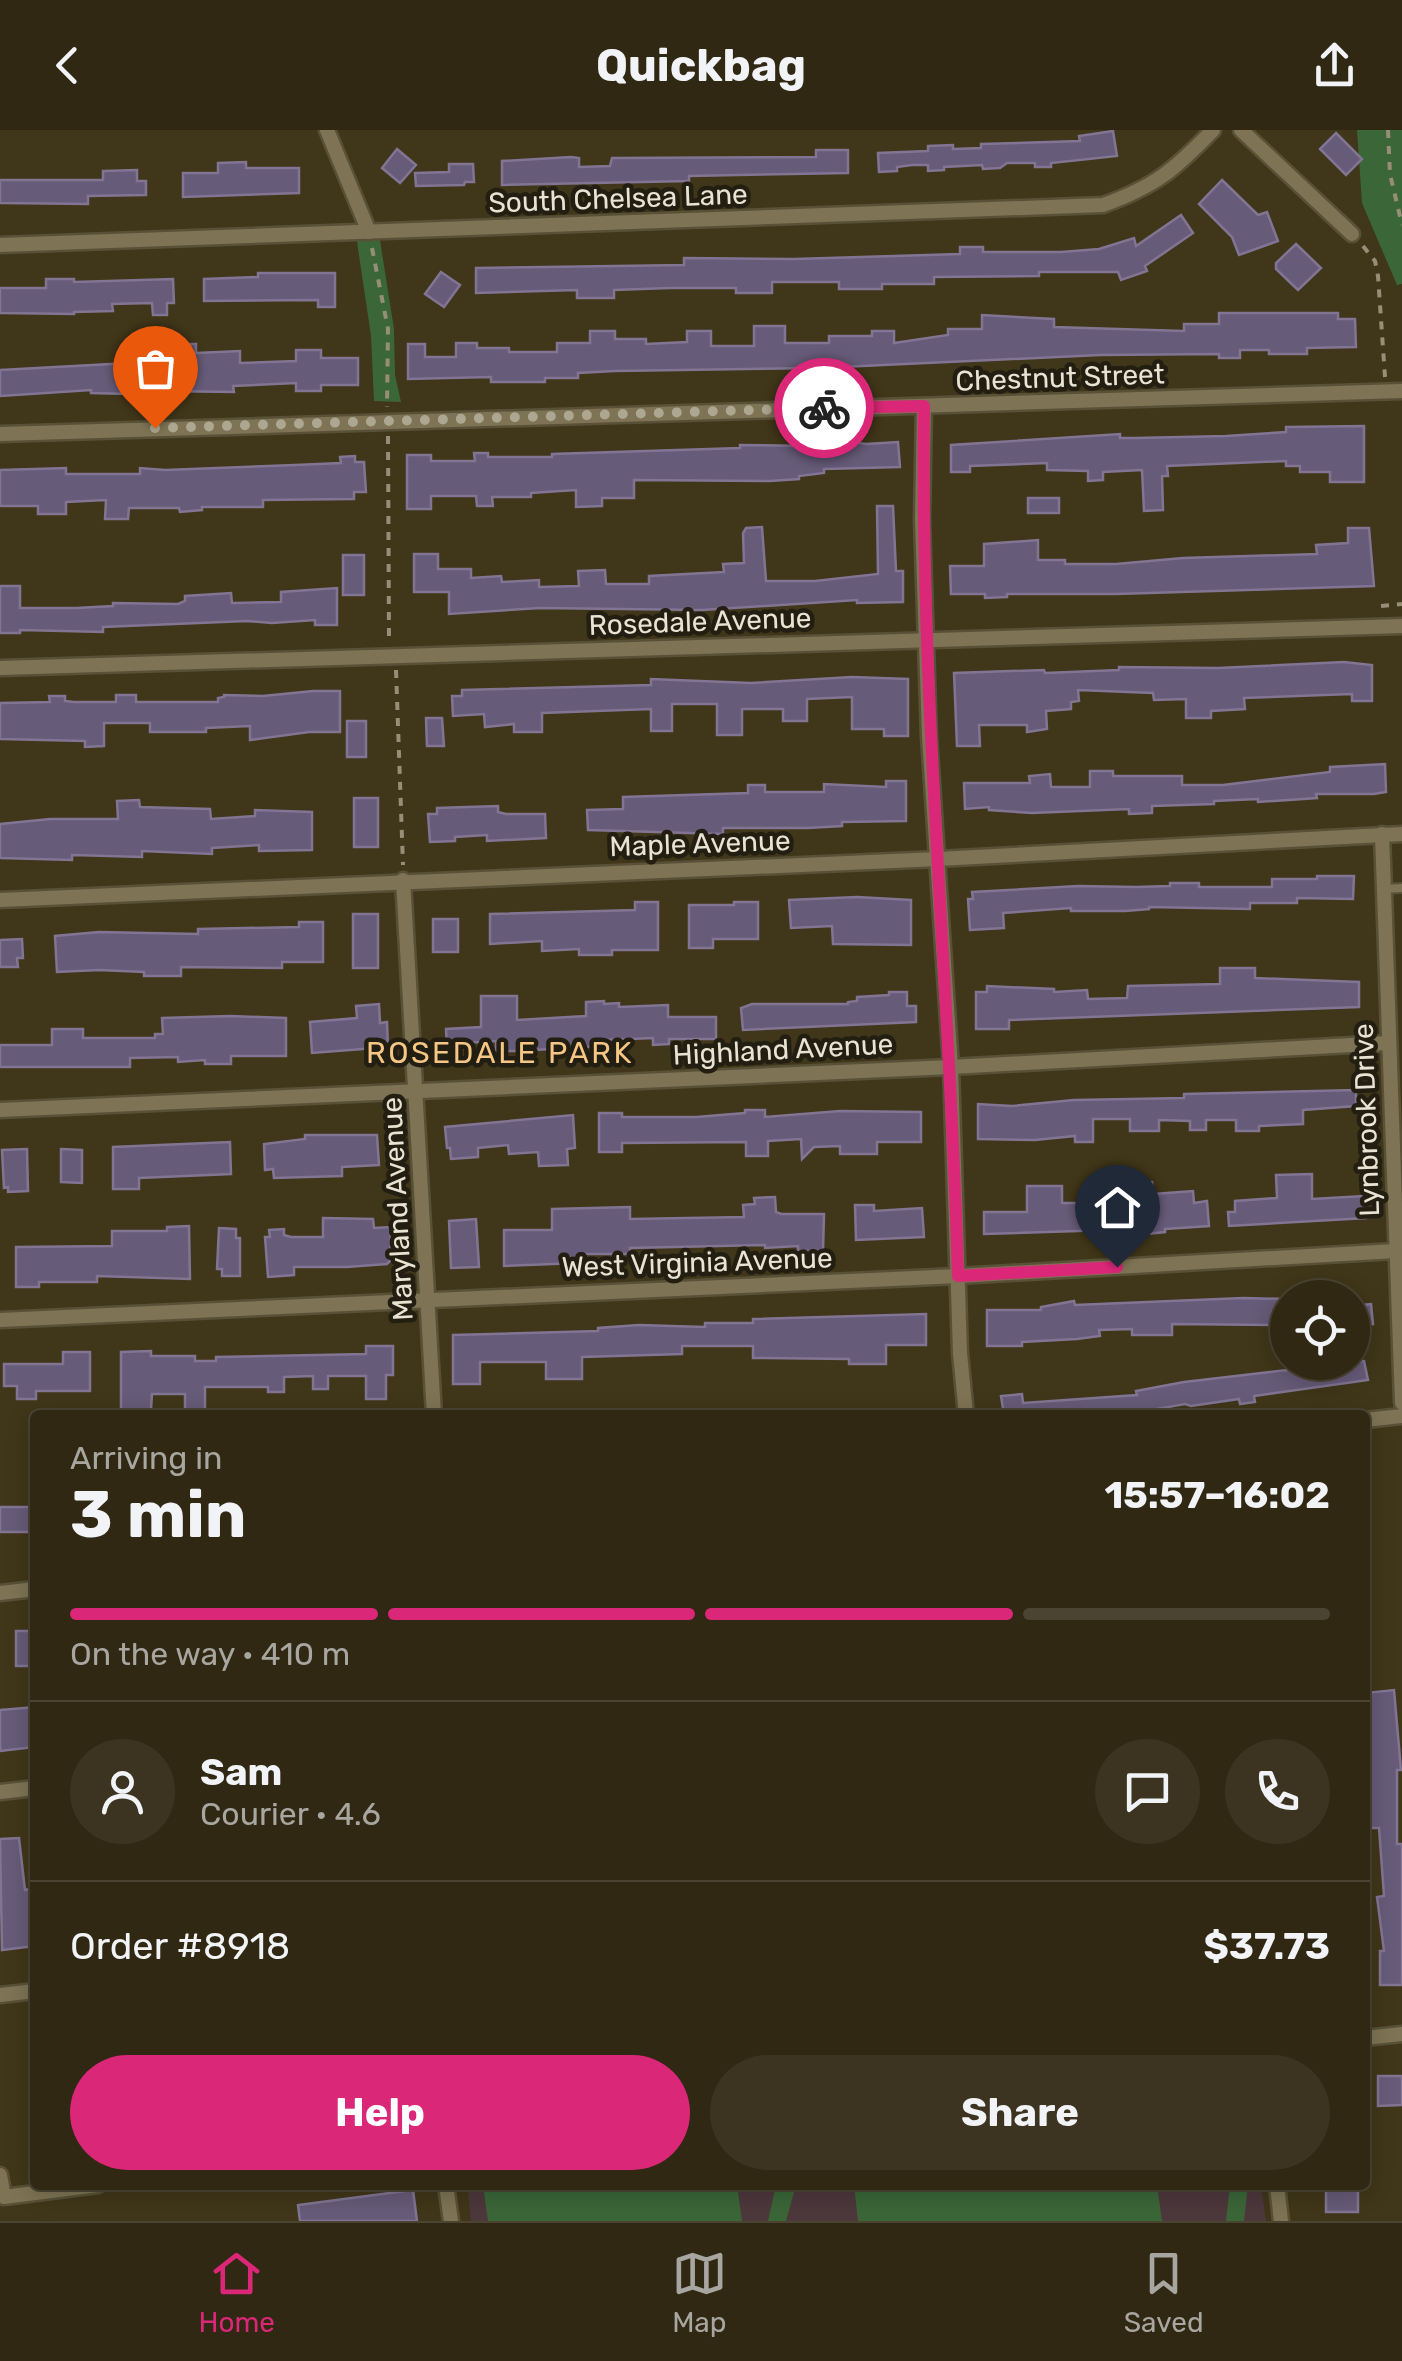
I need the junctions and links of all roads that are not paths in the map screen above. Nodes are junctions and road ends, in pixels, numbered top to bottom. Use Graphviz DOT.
graph roads {
  1 [pos="327,130"];
  2 [pos="1213,130"];
  3 [pos="1241,130"];
  4 [pos="369,232"];
  5 [pos="1352,234"];
  6 [pos="0,244"];
  7 [pos="1402,391"];
  8 [pos="924,406"];
  9 [pos="0,434"];
  10 [pos="1402,626"];
  11 [pos="927,640"];
  12 [pos="0,668"];
  13 [pos="1382,834"];
  14 [pos="1402,834"];
  15 [pos="938,859"];
  16 [pos="403,880"];
  17 [pos="1402,888"];
  18 [pos="1384,889"];
  19 [pos="0,900"];
  20 [pos="1388,1042"];
  21 [pos="951,1067"];
  22 [pos="416,1090"];
  23 [pos="0,1110"];
  24 [pos="1395,1250"];
  25 [pos="958,1276"];
  26 [pos="426,1299"];
  27 [pos="0,1320"];
  28 [pos="1402,1403"];
  29 [pos="434,1410"];
  30 [pos="966,1410"];
  31 [pos="1402,1416"];
  32 [pos="1370,1419"];
  33 [pos="30,1589"];
  34 [pos="0,1593"];
  35 [pos="30,1789"];
  36 [pos="0,1792"];
  37 [pos="30,1992"];
  38 [pos="0,1995"];
  39 [pos="1402,2034"];
  40 [pos="1370,2037"];
  41 [pos="0,2175"];
  42 [pos="55,2190"];
  43 [pos="447,2190"];
  44 [pos="1278,2190"];
  45 [pos="451,2221"];
  46 [pos="1281,2221"];
  1 -- 4 [label="street"];
  2 -- 4 [label="street, South Chelsea Lane"];
  3 -- 5 [label="street"];
  4 -- 6 [label="street, South Chelsea Lane"];
  7 -- 8 [label="street, Chestnut Street"];
  8 -- 9 [label="street, Chestnut Street"];
  8 -- 11 [label="street"];
  10 -- 11 [label="street, Rosedale Avenue"];
  11 -- 12 [label="street, Rosedale Avenue"];
  11 -- 15 [label="street"];
  13 -- 14 [label="street, Maple Avenue"];
  13 -- 15 [label="street, Maple Avenue"];
  13 -- 18 [label="street, Lynbrook Drive"];
  15 -- 16 [label="street, Maple Avenue"];
  15 -- 21 [label="street"];
  16 -- 19 [label="street, Maple Avenue"];
  16 -- 22 [label="street, Maryland Avenue"];
  17 -- 18 [label="lane"];
  18 -- 20 [label="street, Lynbrook Drive"];
  20 -- 21 [label="street, Highland Avenue"];
  20 -- 24 [label="street, Lynbrook Drive"];
  21 -- 22 [label="street, Highland Avenue"];
  21 -- 25 [label="street"];
  22 -- 23 [label="street, Highland Avenue"];
  22 -- 26 [label="street, Maryland Avenue"];
  24 -- 25 [label="street, West Virginia Avenue"];
  24 -- 28 [label="street, Lynbrook Drive"];
  25 -- 26 [label="street, West Virginia Avenue"];
  25 -- 30 [label="street"];
  26 -- 27 [label="street, West Virginia Avenue"];
  26 -- 29 [label="street, Maryland Avenue"];
  31 -- 32 [label="street"];
  33 -- 34 [label="street"];
  35 -- 36 [label="street"];
  37 -- 38 [label="street"];
  39 -- 40 [label="street"];
  41 -- 42 [label="street"];
  43 -- 45 [label="street"];
  44 -- 46 [label="street"];
}
